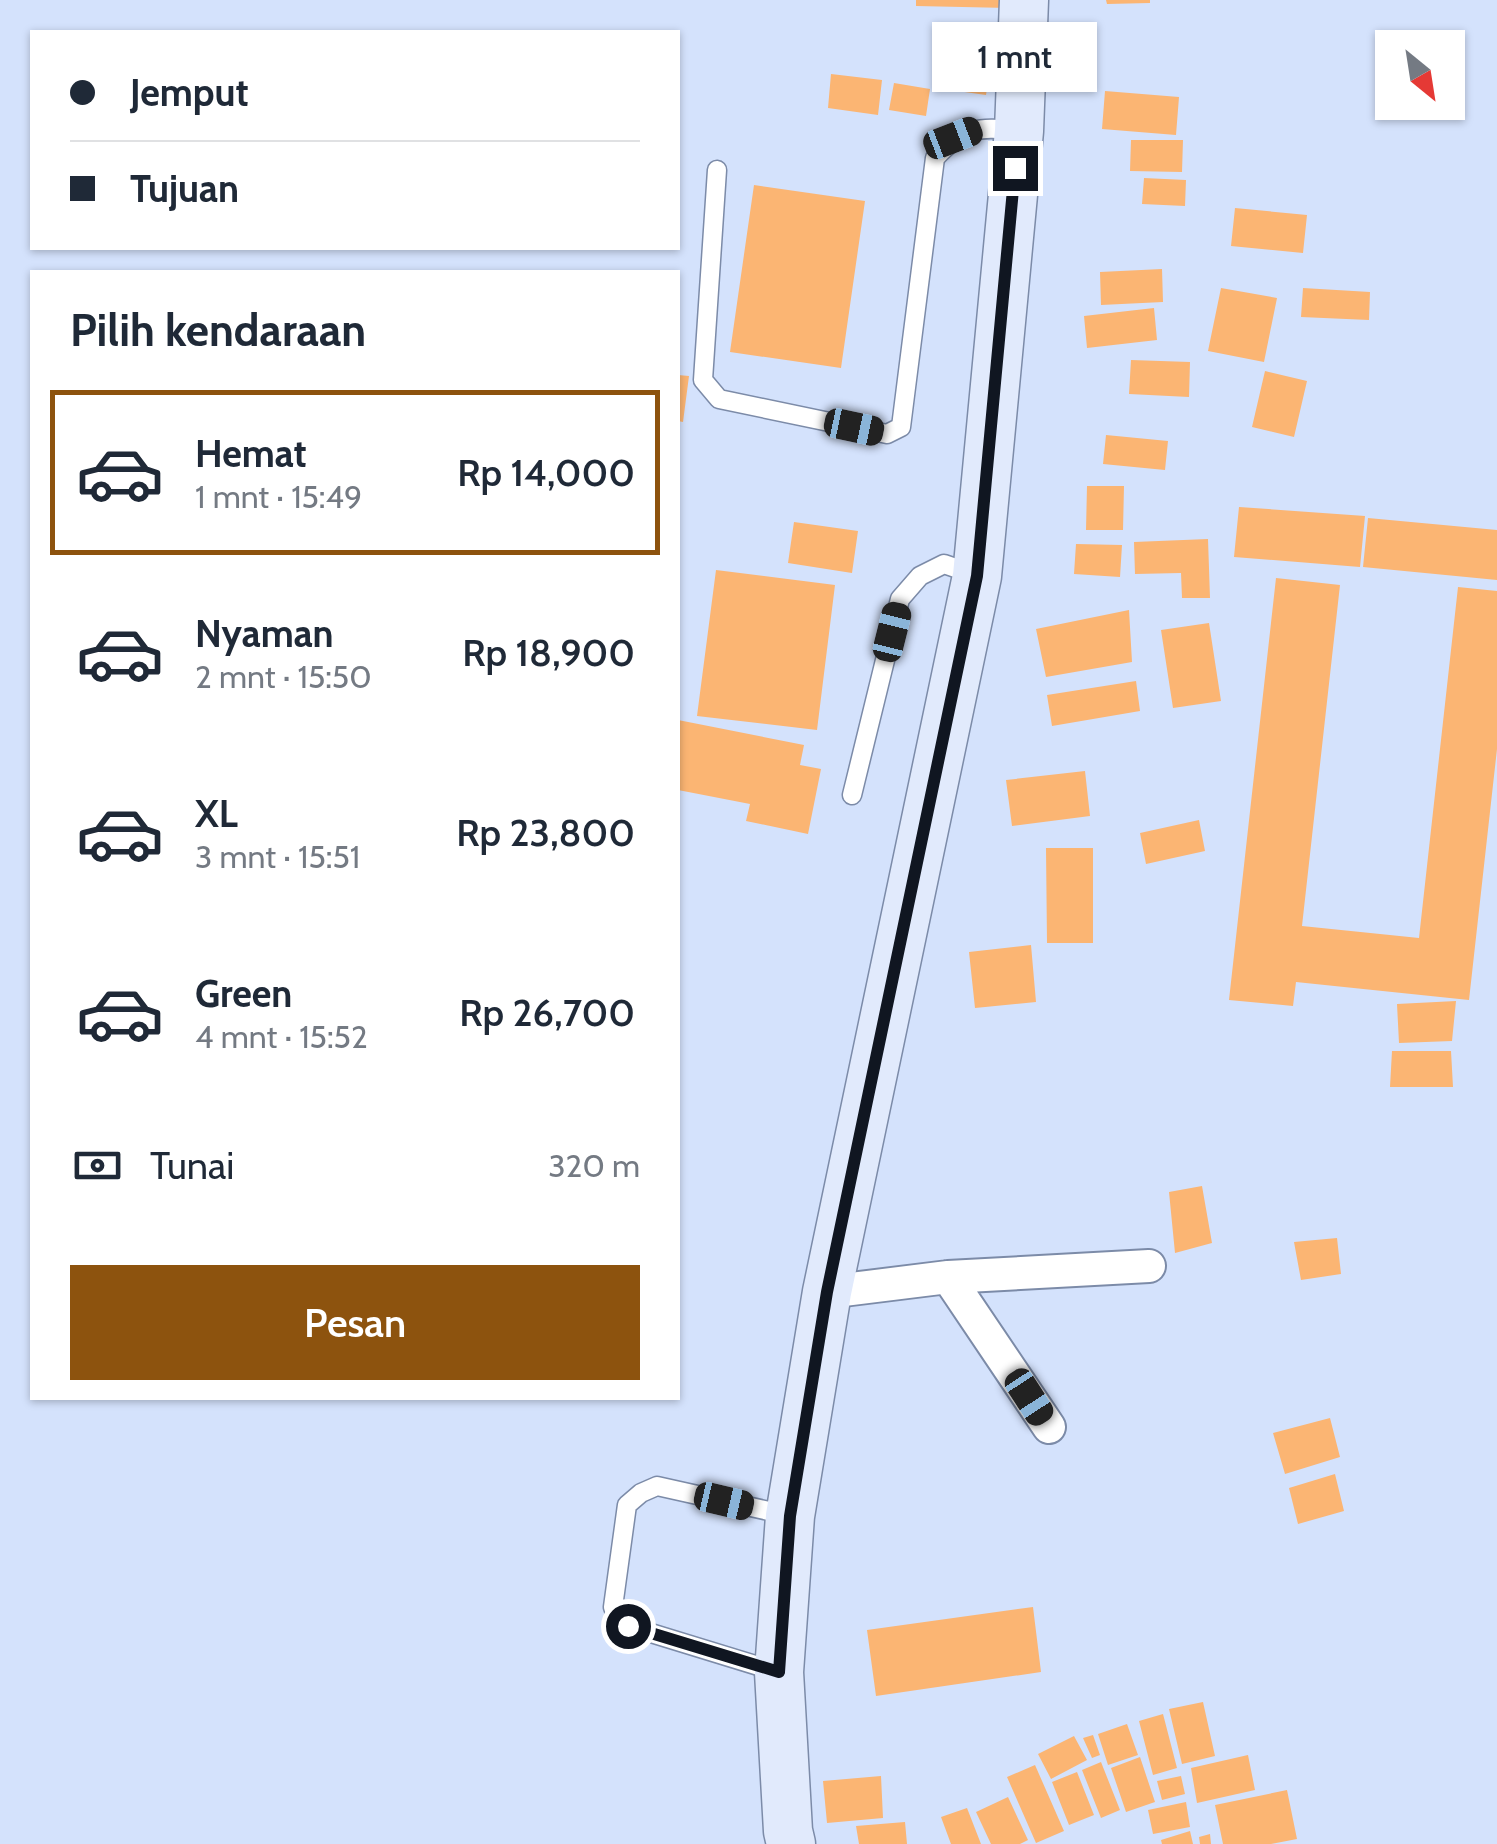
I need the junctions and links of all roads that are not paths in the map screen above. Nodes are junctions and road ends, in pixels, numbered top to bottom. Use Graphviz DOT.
graph roads {
  1 [pos="1024,0"];
  2 [pos="1019,131"];
  3 [pos="717,170"];
  4 [pos="977,576"];
  5 [pos="852,795"];
  6 [pos="1148,1266"];
  7 [pos="948,1276"];
  8 [pos="827,1292"];
  9 [pos="1049,1427"];
  10 [pos="790,1516"];
  11 [pos="779,1672"];
  12 [pos="792,1844"];
  1 -- 2 [label="street"];
  2 -- 3 [label="lane"];
  2 -- 4 [label="street"];
  4 -- 5 [label="lane"];
  4 -- 8 [label="street"];
  6 -- 7 [label="street"];
  7 -- 8 [label="street"];
  7 -- 9 [label="street"];
  8 -- 10 [label="street"];
  10 -- 11 [label="street"];
  10 -- 11 [label="lane"];
  11 -- 12 [label="street"];
}
